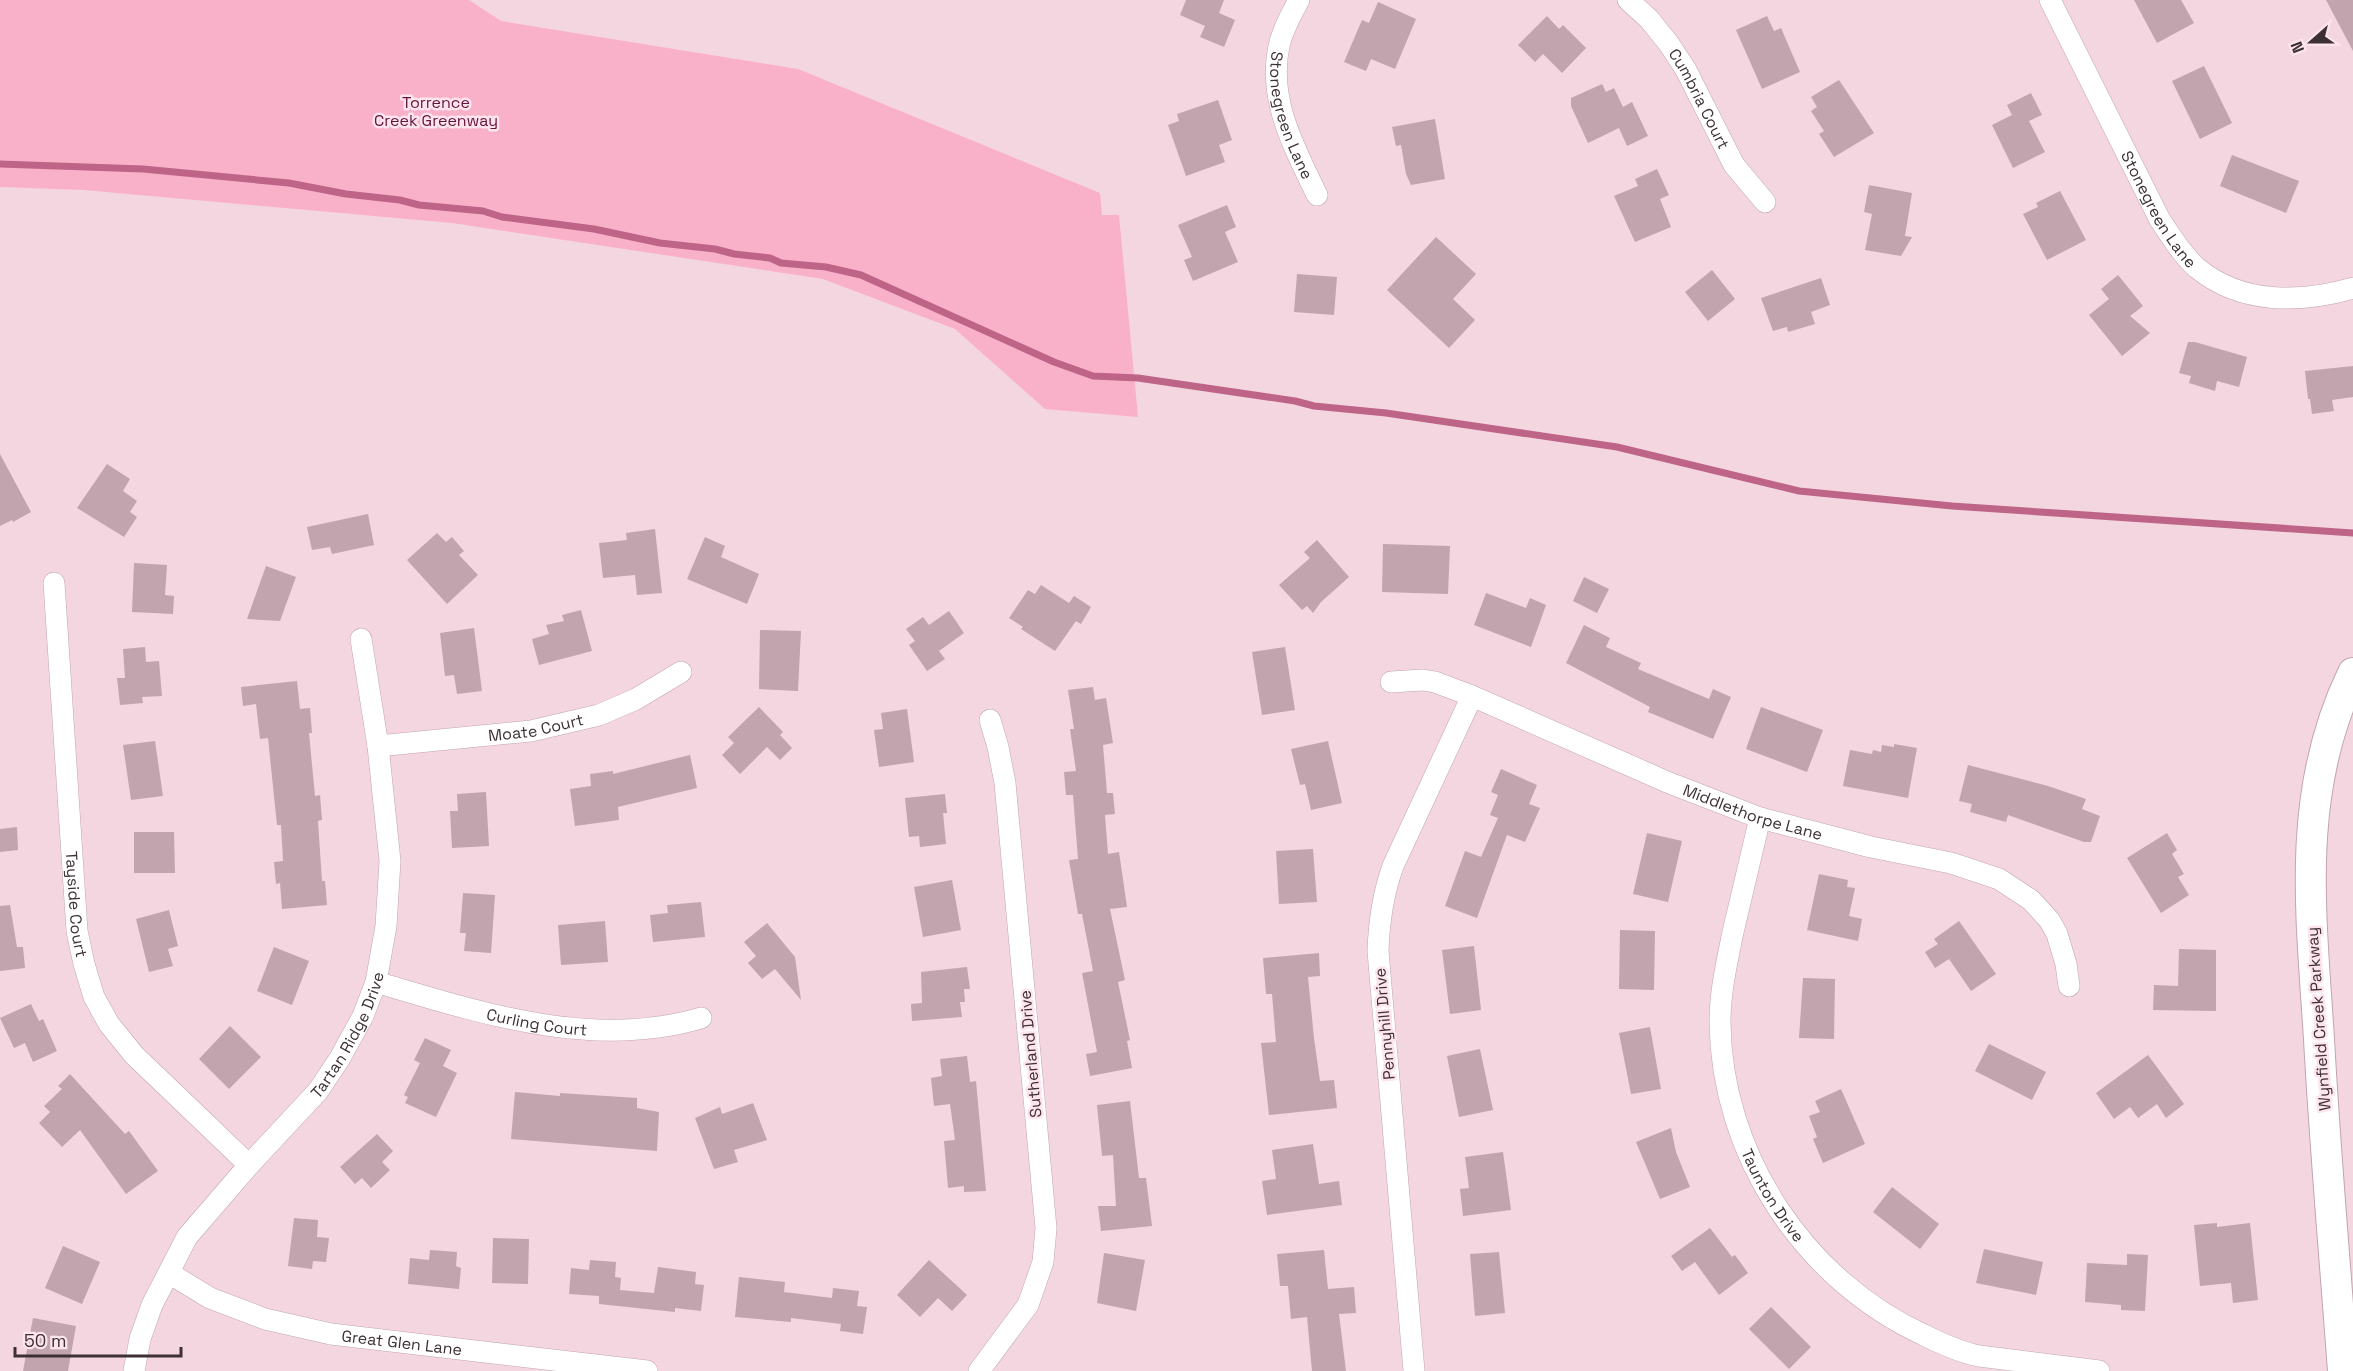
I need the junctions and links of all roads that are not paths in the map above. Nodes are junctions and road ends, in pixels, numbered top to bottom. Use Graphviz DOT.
graph roads {
  1 [pos="1299,0"];
  2 [pos="1628,0"];
  3 [pos="2050,0"];
  4 [pos="1317,195"];
  5 [pos="1765,202"];
  6 [pos="2353,288"];
  7 [pos="54,582"];
  8 [pos="361,639"];
  9 [pos="681,672"];
  10 [pos="2353,673"];
  11 [pos="1391,682"];
  12 [pos="1472,696"];
  13 [pos="990,720"];
  14 [pos="378,746"];
  15 [pos="1760,818"];
  16 [pos="376,982"];
  17 [pos="2069,986"];
  18 [pos="701,1018"];
  19 [pos="249,1165"];
  20 [pos="169,1273"];
  21 [pos="1958,1361"];
  22 [pos="134,1371"];
  23 [pos="646,1371"];
  24 [pos="979,1371"];
  25 [pos="1414,1371"];
  26 [pos="2099,1371"];
  27 [pos="2343,1371"];
  1 -- 4 [label="street, Stonegreen Lane"];
  2 -- 5 [label="street, Cumbria Court"];
  3 -- 6 [label="street, Stonegreen Lane"];
  7 -- 19 [label="street, Tayside Court"];
  8 -- 14 [label="street, Tartan Ridge Drive"];
  9 -- 14 [label="street, Moate Court"];
  10 -- 27 [label="street, Wynfield Creek Parkway"];
  11 -- 12 [label="street, Middlethorpe Lane"];
  12 -- 15 [label="street, Middlethorpe Lane"];
  12 -- 25 [label="street, Pennyhill Drive"];
  13 -- 24 [label="street, Sutherland Drive"];
  14 -- 16 [label="street, Tartan Ridge Drive"];
  15 -- 17 [label="street, Middlethorpe Lane"];
  15 -- 21 [label="street, Taunton Drive"];
  16 -- 18 [label="street, Curling Court"];
  16 -- 19 [label="street, Tartan Ridge Drive"];
  19 -- 20 [label="street, Tartan Ridge Drive"];
  20 -- 22 [label="street, Tartan Ridge Drive"];
  20 -- 23 [label="street, Great Glen Lane"];
  21 -- 26 [label="street, Taunton Drive"];
}
